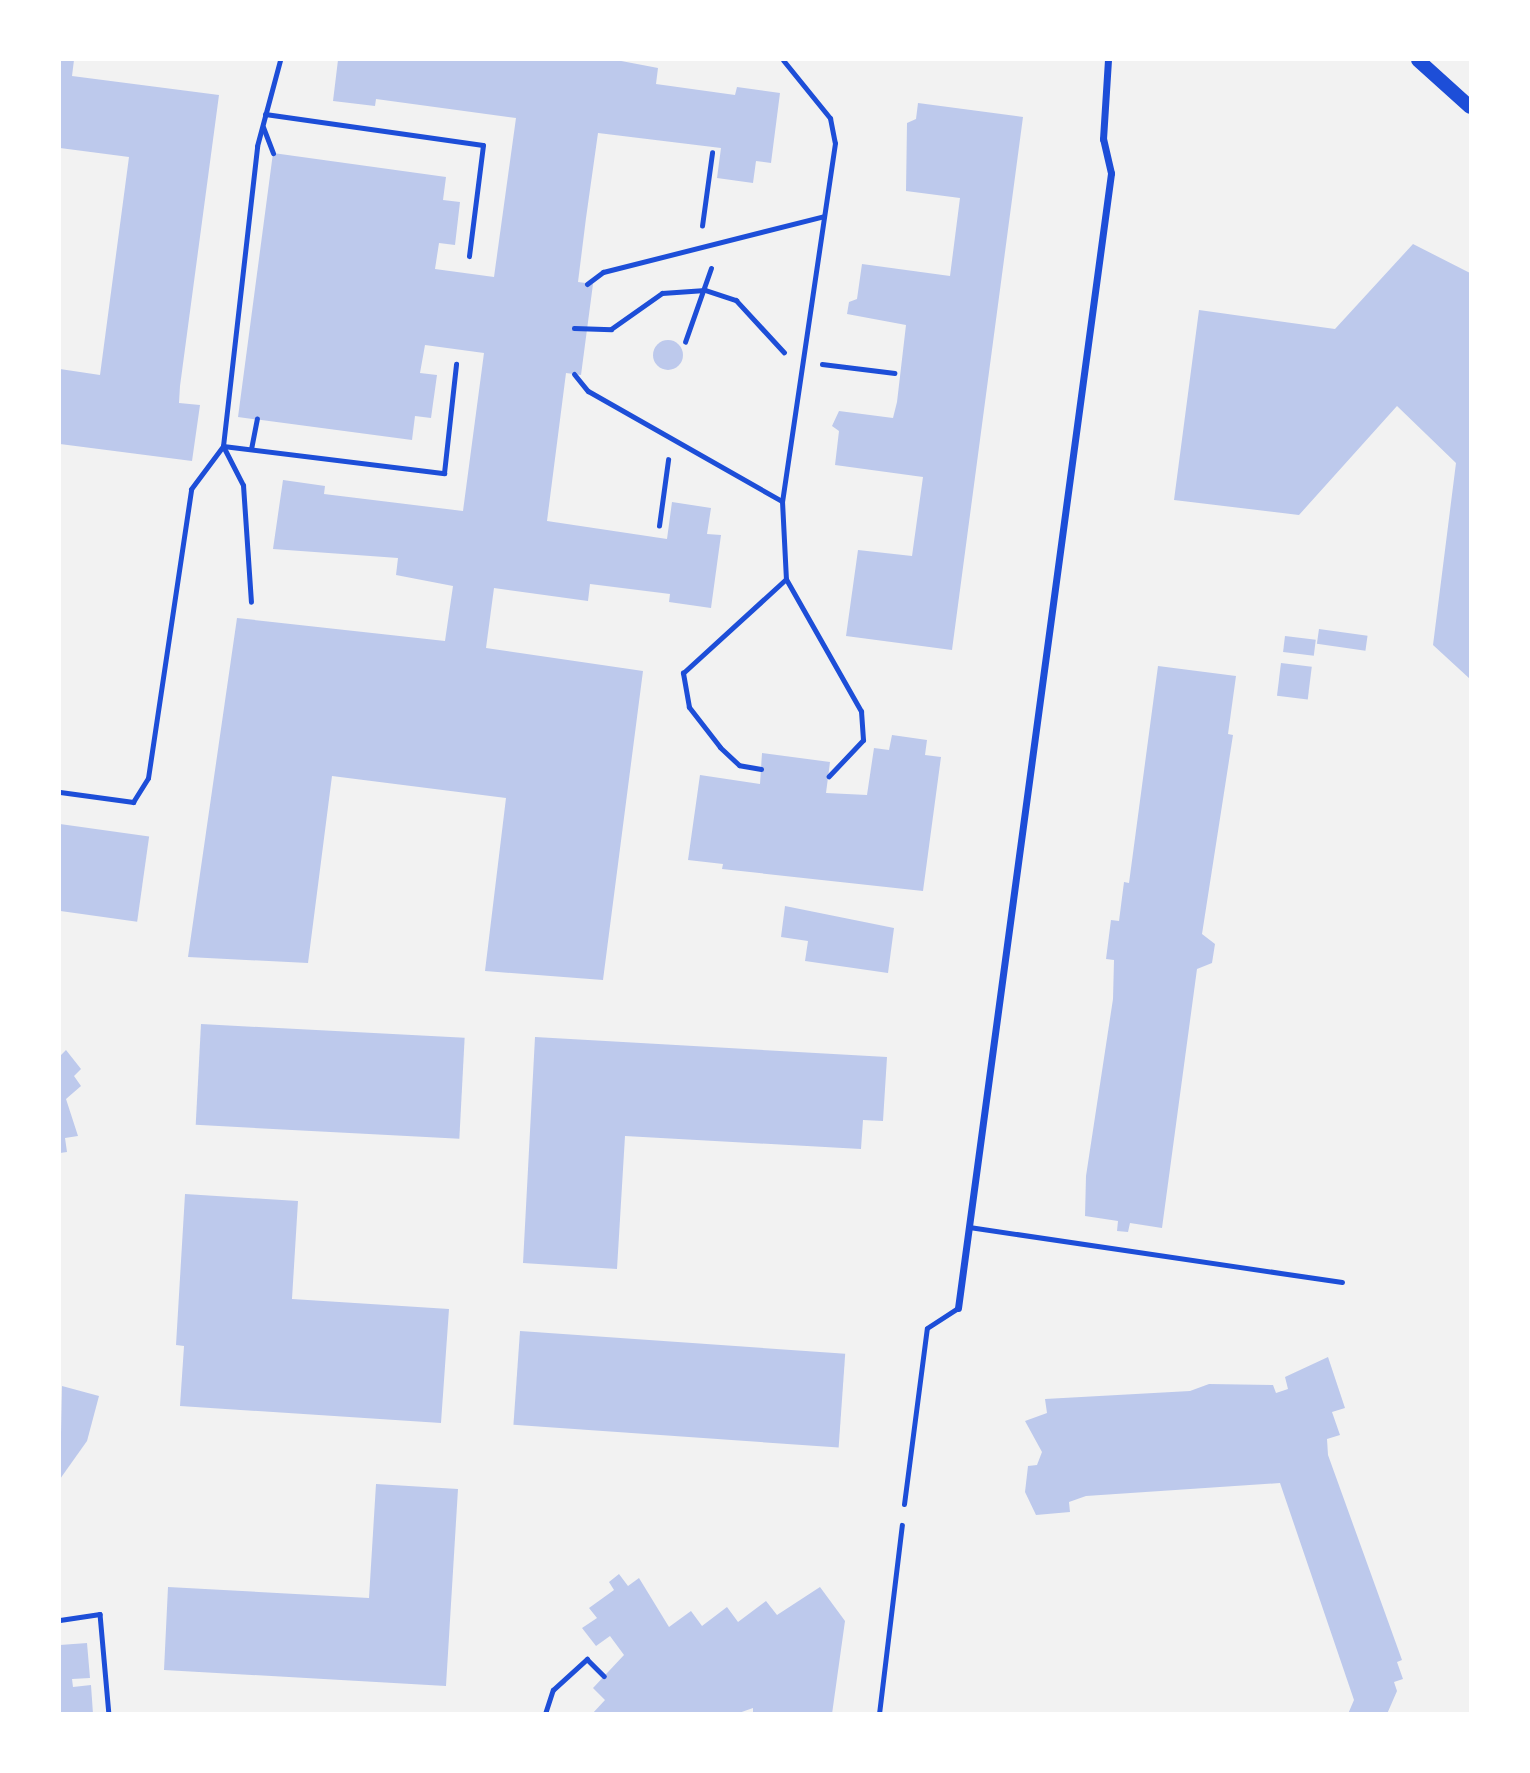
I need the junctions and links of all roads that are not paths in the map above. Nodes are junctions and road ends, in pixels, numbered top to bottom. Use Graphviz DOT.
graph roads {
  1 [pos="280,60"];
  2 [pos="783,60"];
  3 [pos="1108,60"];
  4 [pos="1418,60"];
  5 [pos="1471,107"];
  6 [pos="265,114"];
  7 [pos="262,125"];
  8 [pos="273,153"];
  9 [pos="824,216"];
  10 [pos="469,257"];
  11 [pos="587,284"];
  12 [pos="456,364"];
  13 [pos="575,374"];
  14 [pos="257,419"];
  15 [pos="223,446"];
  16 [pos="251,449"];
  17 [pos="782,501"];
  18 [pos="786,579"];
  19 [pos="251,602"];
  20 [pos="761,769"];
  21 [pos="829,776"];
  22 [pos="60,792"];
  23 [pos="969,1227"];
  24 [pos="1342,1282"];
  25 [pos="958,1308"];
  26 [pos="904,1504"];
  1 -- 6 [label="lane"];
  2 -- 9 [label="lane"];
  3 -- 23 [label="street"];
  4 -- 5 [label="main road"];
  6 -- 7 [label="lane"];
  6 -- 10 [label="lane"];
  7 -- 8 [label="lane"];
  7 -- 15 [label="lane"];
  9 -- 11 [label="lane"];
  9 -- 17 [label="lane"];
  12 -- 16 [label="lane"];
  13 -- 17 [label="lane"];
  14 -- 16 [label="lane"];
  15 -- 16 [label="lane"];
  15 -- 19 [label="lane"];
  15 -- 22 [label="lane"];
  17 -- 18 [label="lane"];
  18 -- 20 [label="lane"];
  18 -- 21 [label="lane"];
  23 -- 24 [label="lane"];
  23 -- 25 [label="street"];
  25 -- 26 [label="lane"];
}
